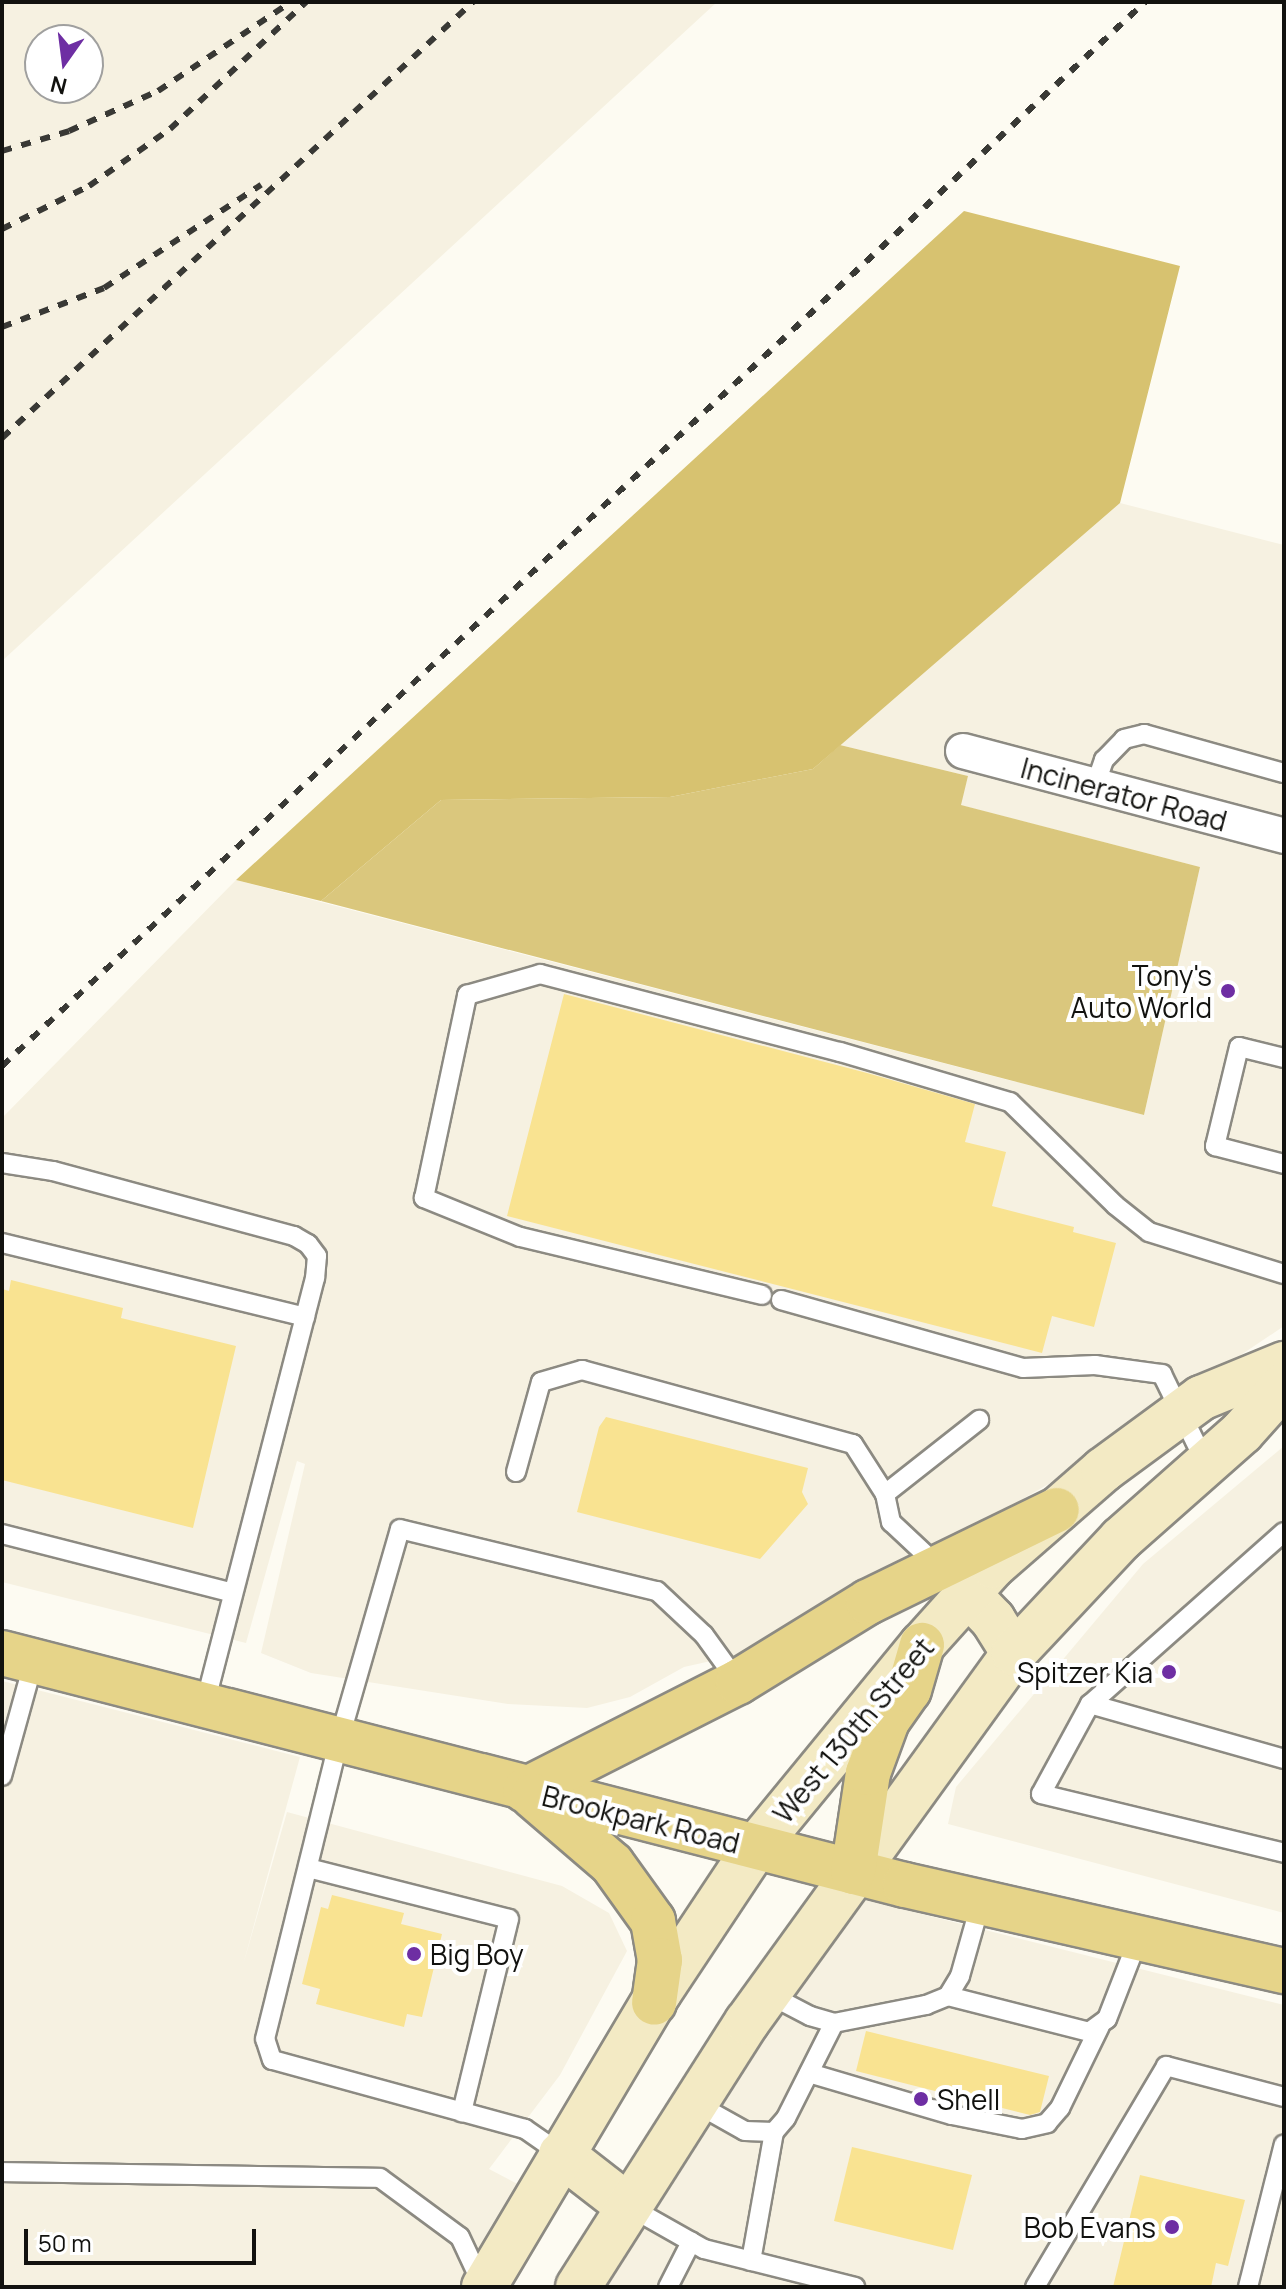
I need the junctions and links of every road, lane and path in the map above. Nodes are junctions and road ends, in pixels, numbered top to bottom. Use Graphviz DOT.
graph roads {
  1 [pos="963,751"];
  2 [pos="1284,773"];
  3 [pos="1095,786"];
  4 [pos="1284,836"];
  5 [pos="1284,1058"];
  6 [pos="2,1163"];
  7 [pos="1284,1164"];
  8 [pos="2,1243"];
  9 [pos="1284,1274"];
  10 [pos="762,1295"];
  11 [pos="781,1300"];
  12 [pos="305,1317"];
  13 [pos="1284,1364"];
  14 [pos="1284,1385"];
  15 [pos="1181,1412"];
  16 [pos="979,1420"];
  17 [pos="1206,1464"];
  18 [pos="516,1472"];
  19 [pos="885,1494"];
  20 [pos="1284,1532"];
  21 [pos="2,1534"];
  22 [pos="954,1581"];
  23 [pos="233,1593"];
  24 [pos="922,1645"];
  25 [pos="1014,1653"];
  26 [pos="18,1657"];
  27 [pos="738,1682"];
  28 [pos="205,1703"];
  29 [pos="1090,1704"];
  30 [pos="340,1737"];
  31 [pos="1284,1759"];
  32 [pos="2,1776"];
  33 [pos="525,1790"];
  34 [pos="755,1848"];
  35 [pos="1284,1853"];
  36 [pos="308,1868"];
  37 [pos="853,1872"];
  38 [pos="982,1900"];
  39 [pos="1139,1937"];
  40 [pos="1284,1971"];
  41 [pos="767,1994"];
  42 [pos="948,1996"];
  43 [pos="654,2003"];
  44 [pos="834,2023"];
  45 [pos="1100,2026"];
  46 [pos="809,2073"];
  47 [pos="1284,2097"];
  48 [pos="695,2103"];
  49 [pos="462,2112"];
  50 [pos="774,2132"];
  51 [pos="1284,2144"];
  52 [pos="561,2154"];
  53 [pos="2,2172"];
  54 [pos="628,2206"];
  55 [pos="691,2242"];
  56 [pos="751,2261"];
  57 [pos="483,2287"];
  58 [pos="578,2287"];
  59 [pos="668,2287"];
  60 [pos="855,2287"];
  61 [pos="1035,2287"];
  62 [pos="1248,2287"];
  1 -- 3 [label="street, Incinerator Road"];
  2 -- 3 [label="lane"];
  3 -- 4 [label="street, Incinerator Road"];
  5 -- 7 [label="lane"];
  6 -- 12 [label="lane"];
  8 -- 12 [label="lane"];
  9 -- 10 [label="lane"];
  11 -- 15 [label="lane"];
  12 -- 23 [label="lane"];
  13 -- 15 [label="main road"];
  14 -- 17 [label="main road"];
  15 -- 17 [label="lane"];
  15 -- 22 [label="main road"];
  16 -- 19 [label="lane"];
  17 -- 25 [label="main road"];
  18 -- 19 [label="lane"];
  19 -- 22 [label="lane"];
  20 -- 29 [label="lane"];
  21 -- 23 [label="lane"];
  22 -- 24 [label="main road, West 130th Street"];
  22 -- 25 [label="main road"];
  22 -- 27 [label="main road"];
  23 -- 28 [label="lane"];
  24 -- 34 [label="main road, West 130th Street"];
  24 -- 37 [label="main road"];
  25 -- 37 [label="main road"];
  26 -- 28 [label="main road, Brookpark Road"];
  26 -- 32 [label="lane"];
  27 -- 30 [label="lane"];
  27 -- 33 [label="main road"];
  28 -- 30 [label="main road, Brookpark Road"];
  29 -- 31 [label="lane"];
  29 -- 35 [label="lane"];
  30 -- 33 [label="main road, Brookpark Road"];
  30 -- 36 [label="lane"];
  33 -- 34 [label="main road, Brookpark Road"];
  33 -- 43 [label="main road"];
  34 -- 37 [label="main road, Brookpark Road"];
  34 -- 43 [label="main road, West 130th Street"];
  36 -- 49 [label="lane"];
  36 -- 49 [label="lane"];
  37 -- 38 [label="main road, Brookpark Road"];
  37 -- 41 [label="main road"];
  38 -- 39 [label="main road, Brookpark Road"];
  38 -- 42 [label="lane"];
  39 -- 40 [label="main road, Brookpark Road"];
  39 -- 45 [label="lane"];
  41 -- 44 [label="lane"];
  41 -- 48 [label="main road"];
  42 -- 44 [label="lane"];
  42 -- 45 [label="lane"];
  43 -- 52 [label="main road, West 130th Street"];
  44 -- 46 [label="lane"];
  45 -- 46 [label="lane"];
  46 -- 50 [label="lane"];
  47 -- 61 [label="lane"];
  48 -- 50 [label="lane"];
  48 -- 54 [label="main road"];
  49 -- 52 [label="lane"];
  50 -- 56 [label="lane"];
  51 -- 62 [label="lane"];
  52 -- 54 [label="main road"];
  52 -- 57 [label="main road, West 130th Street"];
  53 -- 57 [label="lane"];
  54 -- 55 [label="lane"];
  54 -- 58 [label="main road"];
  55 -- 56 [label="lane"];
  55 -- 59 [label="lane"];
  56 -- 60 [label="lane"];
}
